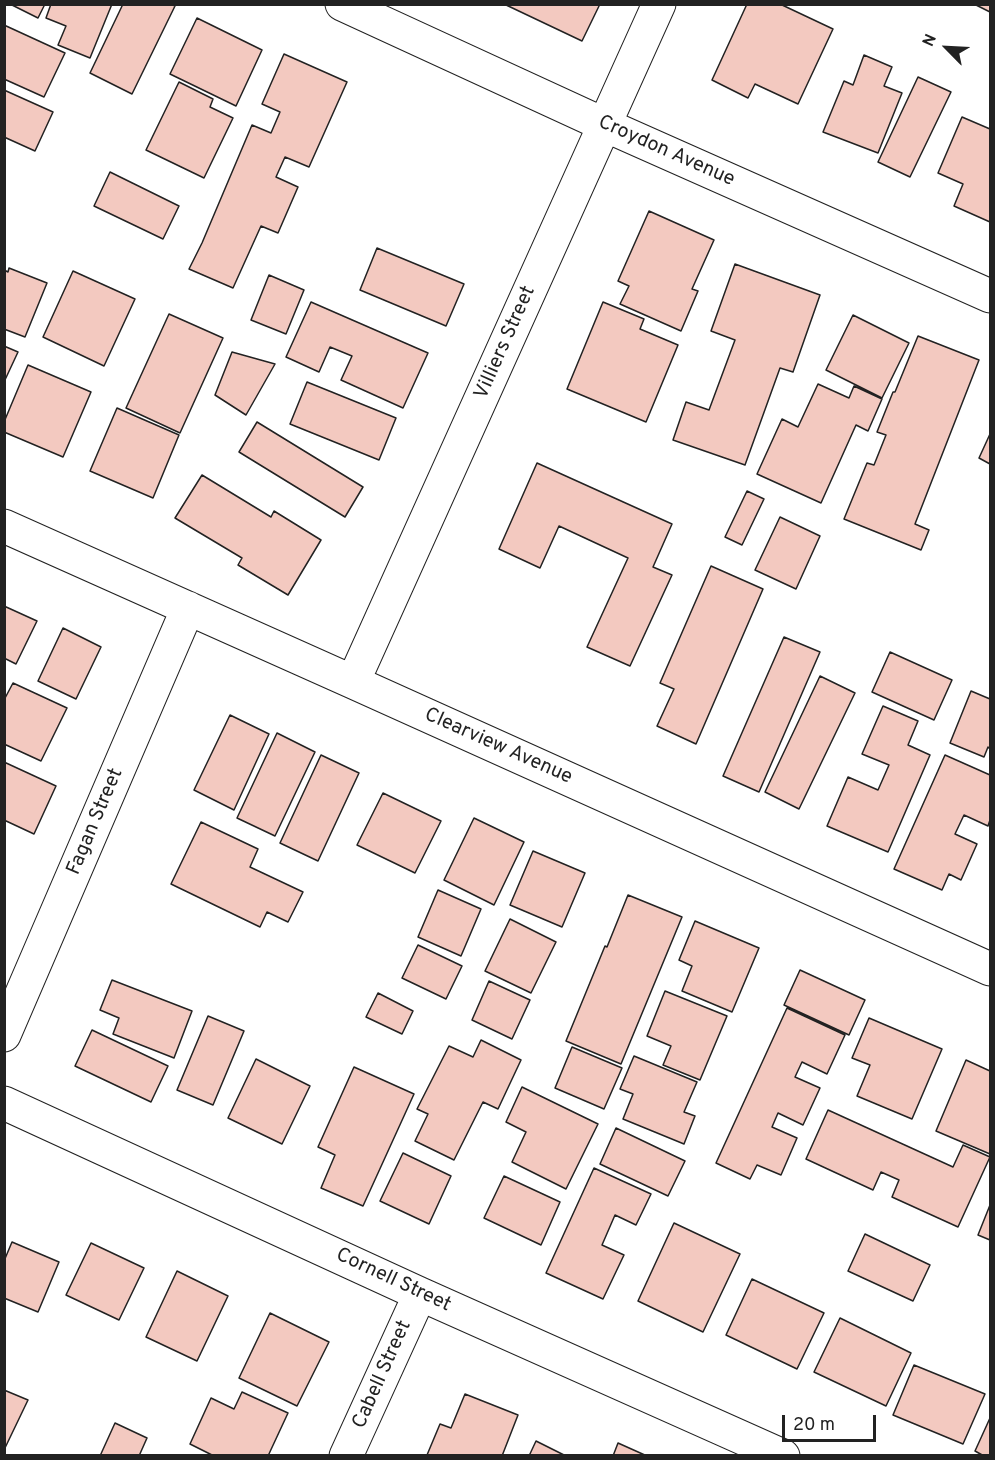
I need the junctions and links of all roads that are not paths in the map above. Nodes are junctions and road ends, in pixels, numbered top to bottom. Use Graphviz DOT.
graph roads {
  1 [pos="342,4"];
  2 [pos="659,4"];
  3 [pos="605,124"];
  4 [pos="990,296"];
  5 [pos="4,526"];
  6 [pos="188,608"];
  7 [pos="353,681"];
  8 [pos="990,969"];
  9 [pos="4,1035"];
  10 [pos="4,1103"];
  11 [pos="420,1294"];
  12 [pos="346,1455"];
  13 [pos="783,1455"];
  1 -- 3 [label="street, Croydon Avenue"];
  2 -- 3 [label="street, Villiers Street"];
  3 -- 4 [label="street, Croydon Avenue"];
  3 -- 7 [label="street, Villiers Street"];
  5 -- 6 [label="street, Clearview Avenue"];
  6 -- 7 [label="street, Clearview Avenue"];
  6 -- 9 [label="street, Fagan Street"];
  7 -- 8 [label="street, Clearview Avenue"];
  10 -- 11 [label="street, Cornell Street"];
  11 -- 12 [label="street, Cabell Street"];
  11 -- 13 [label="street, Cornell Street"];
}
